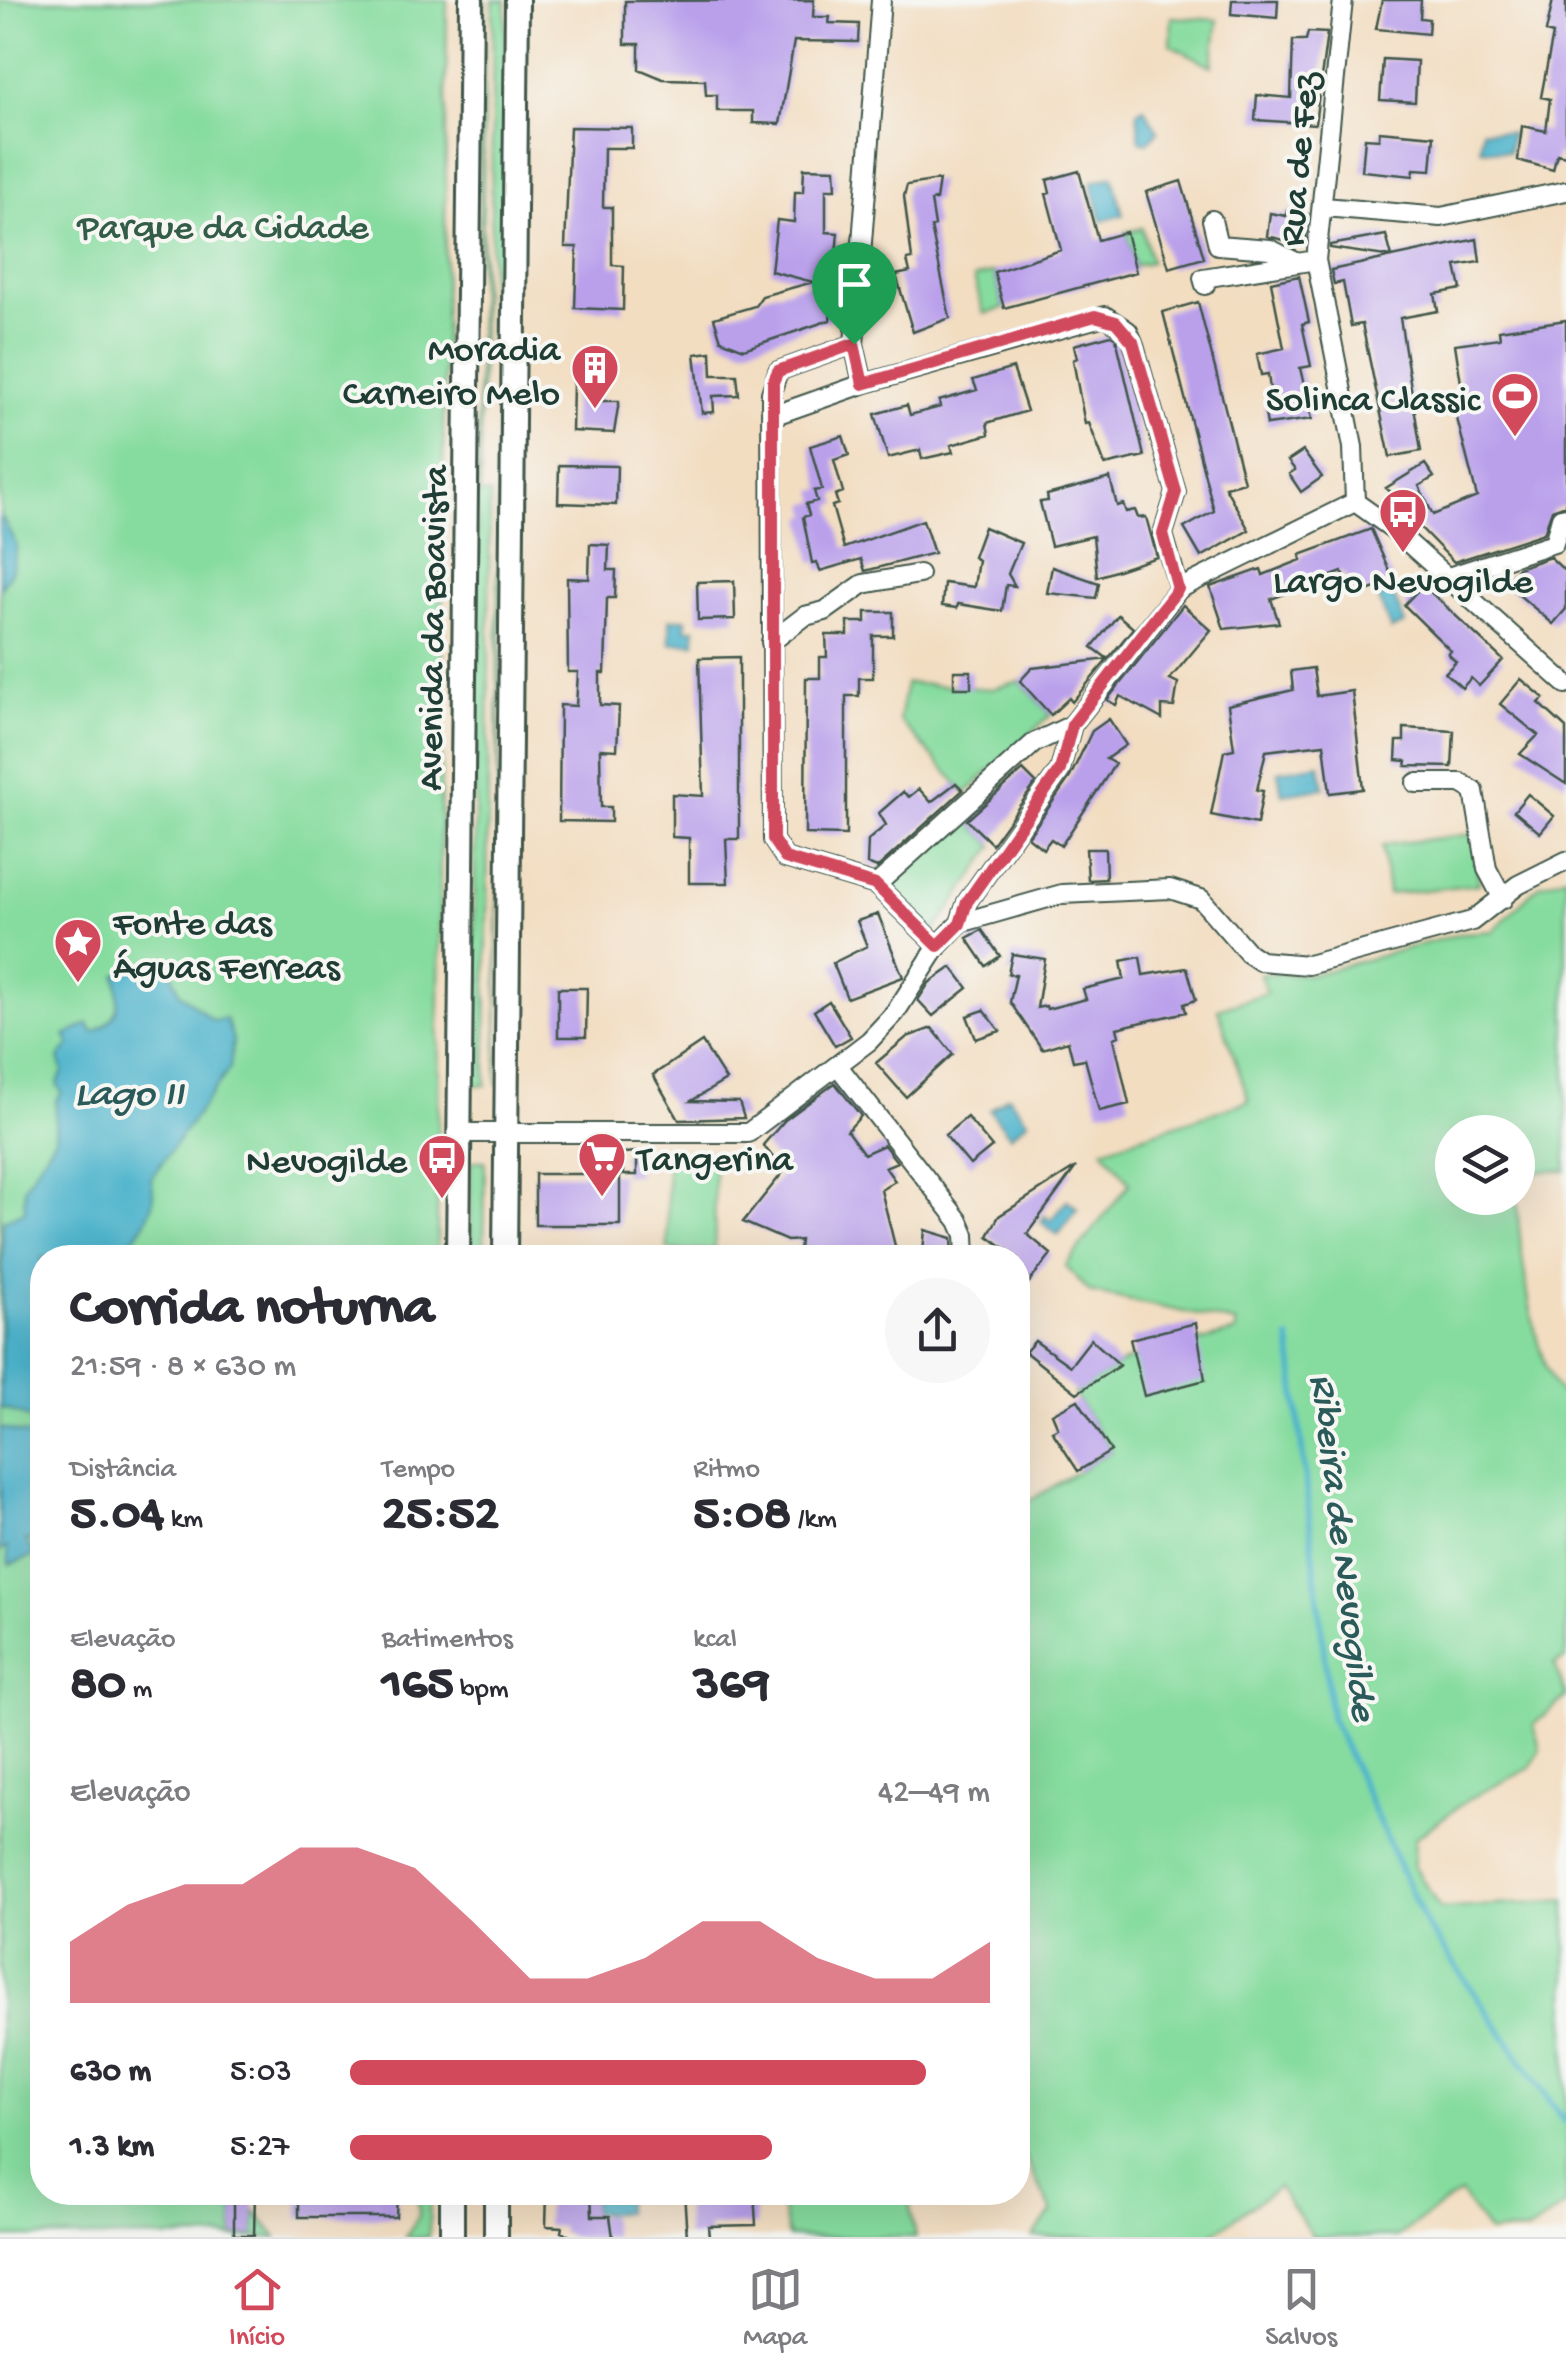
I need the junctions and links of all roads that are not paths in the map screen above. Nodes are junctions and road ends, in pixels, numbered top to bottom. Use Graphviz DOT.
graph roads {
  1 [pos="471,0"];
  2 [pos="517,0"];
  3 [pos="880,0"];
  4 [pos="1343,0"];
  5 [pos="1566,191"];
  6 [pos="1324,207"];
  7 [pos="1212,220"];
  8 [pos="1308,261"];
  9 [pos="1205,286"];
  10 [pos="854,344"];
  11 [pos="863,384"];
  12 [pos="772,416"];
  13 [pos="1355,502"];
  14 [pos="1566,517"];
  15 [pos="919,574"];
  16 [pos="1445,578"];
  17 [pos="1178,589"];
  18 [pos="771,597"];
  19 [pos="805,616"];
  20 [pos="771,642"];
  21 [pos="1566,684"];
  22 [pos="1072,725"];
  23 [pos="1416,783"];
  24 [pos="1566,861"];
  25 [pos="876,885"];
  26 [pos="1504,899"];
  27 [pos="960,924"];
  28 [pos="938,946"];
  29 [pos="838,1066"];
  30 [pos="460,1134"];
  31 [pos="508,1135"];
  32 [pos="458,1245"];
  33 [pos="506,1245"];
  34 [pos="965,1245"];
  35 [pos="452,2205"];
  36 [pos="496,2205"];
  37 [pos="452,2237"];
  38 [pos="496,2237"];
  1 -- 30 [label="main road, Avenida da Boavista"];
  2 -- 31 [label="main road"];
  3 -- 10 [label="street"];
  4 -- 6 [label="street, Rua de Fez"];
  5 -- 6 [label="street"];
  6 -- 8 [label="street, Rua de Fez"];
  7 -- 8 [label="street"];
  8 -- 9 [label="street"];
  8 -- 13 [label="street, Rua de Fez"];
  10 -- 11 [label="street"];
  10 -- 12 [label="street"];
  11 -- 12 [label="street"];
  11 -- 17 [label="street"];
  12 -- 18 [label="street"];
  13 -- 16 [label="street"];
  13 -- 17 [label="street"];
  14 -- 16 [label="street"];
  15 -- 19 [label="street"];
  16 -- 21 [label="street"];
  17 -- 22 [label="street"];
  18 -- 19 [label="street"];
  18 -- 20 [label="street"];
  19 -- 20 [label="street"];
  20 -- 25 [label="street"];
  22 -- 25 [label="street"];
  22 -- 27 [label="street"];
  23 -- 26 [label="street"];
  24 -- 26 [label="street"];
  25 -- 28 [label="street"];
  26 -- 27 [label="street"];
  27 -- 28 [label="street"];
  28 -- 29 [label="street"];
  29 -- 31 [label="street"];
  29 -- 34 [label="street"];
  30 -- 31 [label="street"];
  30 -- 32 [label="main road, Avenida da Boavista"];
  31 -- 33 [label="main road"];
  35 -- 37 [label="main road"];
  36 -- 38 [label="main road"];
}
